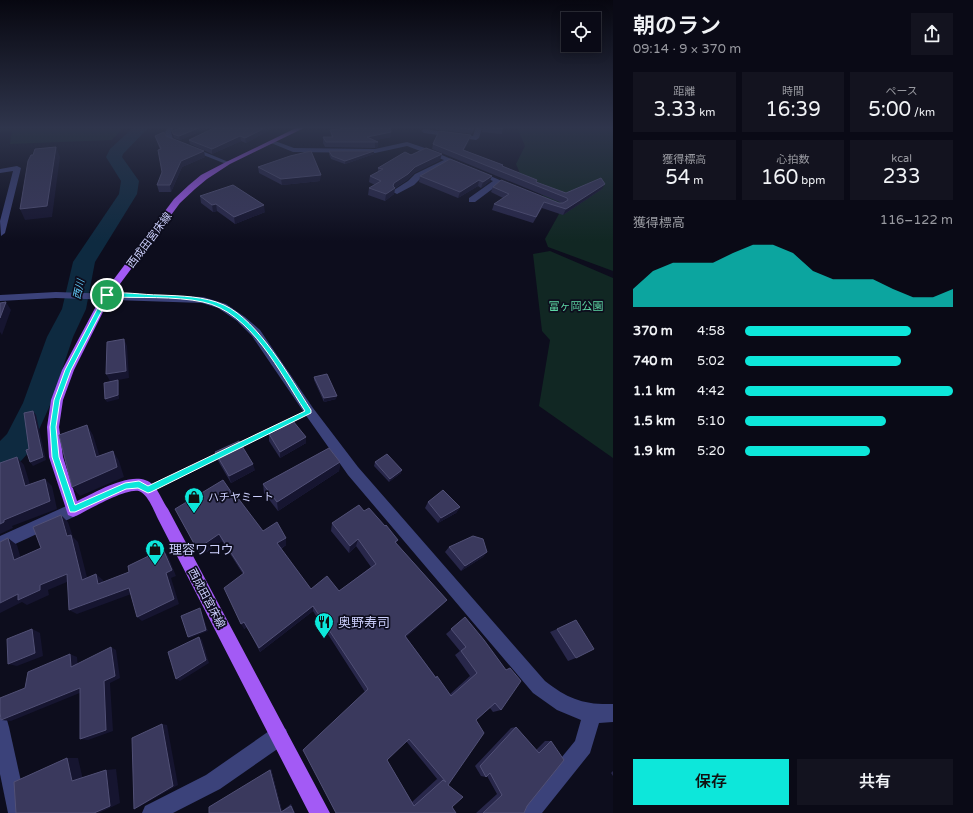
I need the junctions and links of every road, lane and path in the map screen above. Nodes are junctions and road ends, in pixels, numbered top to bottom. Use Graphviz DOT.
graph roads {
  1 [pos="225,165"];
  2 [pos="439,165"];
  3 [pos="461,165"];
  4 [pos="0,170"];
  5 [pos="498,181"];
  6 [pos="519,189"];
  7 [pos="397,192"];
  8 [pos="472,200"];
  9 [pos="1,233"];
  10 [pos="107,295"];
  11 [pos="0,298"];
  12 [pos="309,412"];
  13 [pos="238,445"];
  14 [pos="224,452"];
  15 [pos="148,489"];
  16 [pos="73,510"];
  17 [pos="0,544"];
  18 [pos="613,713"];
  19 [pos="592,714"];
  20 [pos="0,727"];
  21 [pos="279,736"];
  22 [pos="18,813"];
  23 [pos="152,813"];
  24 [pos="320,813"];
  25 [pos="529,813"];
  1 -- 10 [label="main road, 西成田宮床線"];
  2 -- 7 [label="street"];
  3 -- 5 [label="street"];
  4 -- 9 [label="street"];
  5 -- 6 [label="street"];
  5 -- 8 [label="street"];
  10 -- 11 [label="street"];
  10 -- 12 [label="street"];
  10 -- 16 [label="main road, 西成田宮床線"];
  12 -- 13 [label="path"];
  12 -- 19 [label="street"];
  14 -- 15 [label="path"];
  15 -- 16 [label="main road"];
  15 -- 21 [label="main road, 西成田宮床線"];
  16 -- 17 [label="street"];
  18 -- 19 [label="street"];
  19 -- 25 [label="street"];
  20 -- 22 [label="street"];
  21 -- 23 [label="street"];
  21 -- 24 [label="main road, 西成田宮床線"];
}
